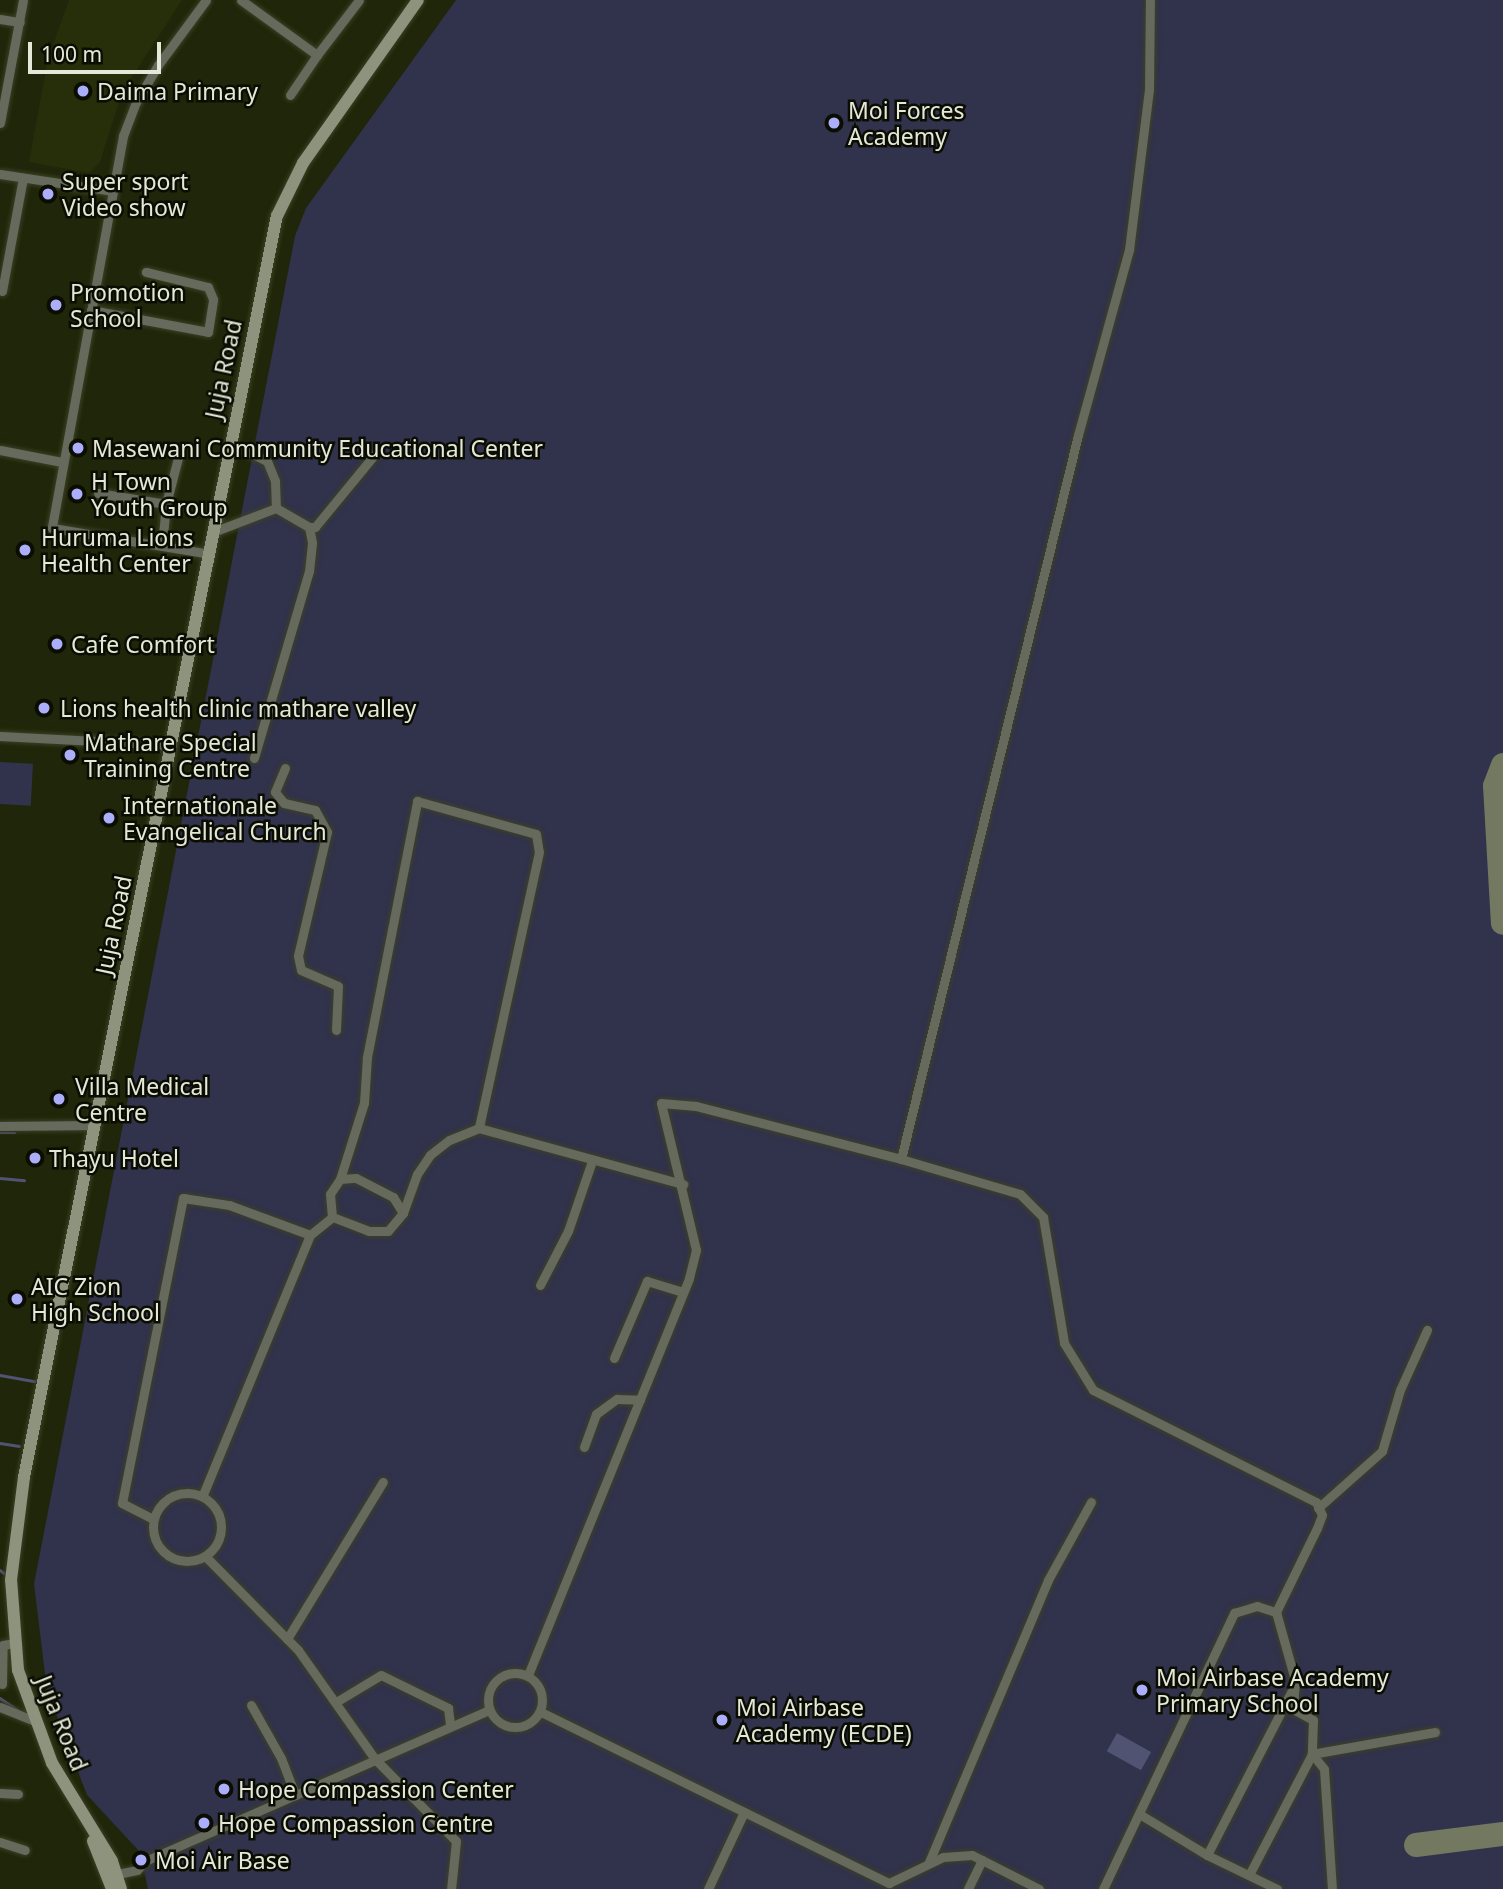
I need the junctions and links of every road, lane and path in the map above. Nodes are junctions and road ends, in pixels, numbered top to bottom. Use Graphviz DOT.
graph roads {
  1 [pos="23,0"];
  2 [pos="206,0"];
  3 [pos="241,0"];
  4 [pos="359,0"];
  5 [pos="418,0"];
  6 [pos="1150,0"];
  7 [pos="0,19"];
  8 [pos="20,22"];
  9 [pos="317,55"];
  10 [pos="4,77"];
  11 [pos="290,96"];
  12 [pos="0,123"];
  13 [pos="0,174"];
  14 [pos="23,178"];
  15 [pos="112,191"];
  16 [pos="0,230"];
  17 [pos="12,233"];
  18 [pos="146,272"];
  19 [pos="2,291"];
  20 [pos="91,310"];
  21 [pos="0,450"];
  22 [pos="247,451"];
  23 [pos="179,454"];
  24 [pos="375,454"];
  25 [pos="62,463"];
  26 [pos="98,494"];
  27 [pos="166,504"];
  28 [pos="276,508"];
  29 [pos="309,527"];
  30 [pos="213,532"];
  31 [pos="162,546"];
  32 [pos="210,554"];
  33 [pos="0,736"];
  34 [pos="172,745"];
  35 [pos="254,758"];
  36 [pos="285,768"];
  37 [pos="336,1030"];
  38 [pos="94,1125"];
  39 [pos="0,1126"];
  40 [pos="479,1128"];
  41 [pos="901,1159"];
  42 [pos="592,1161"];
  43 [pos="340,1179"];
  44 [pos="683,1185"];
  45 [pos="403,1213"];
  46 [pos="332,1217"];
  47 [pos="310,1235"];
  48 [pos="540,1285"];
  49 [pos="684,1292"];
  50 [pos="1427,1330"];
  51 [pos="614,1358"];
  52 [pos="640,1400"];
  53 [pos="584,1447"];
  54 [pos="383,1482"];
  55 [pos="203,1495"];
  56 [pos="1091,1502"];
  57 [pos="1318,1508"];
  58 [pos="153,1519"];
  59 [pos="206,1557"];
  60 [pos="1276,1612"];
  61 [pos="287,1639"];
  62 [pos="14,1643"];
  63 [pos="528,1675"];
  64 [pos="1294,1680"];
  65 [pos="2,1684"];
  66 [pos="336,1702"];
  67 [pos="251,1706"];
  68 [pos="0,1707"];
  69 [pos="489,1710"];
  70 [pos="541,1712"];
  71 [pos="33,1720"];
  72 [pos="450,1725"];
  73 [pos="1435,1732"];
  74 [pos="1312,1754"];
  75 [pos="375,1759"];
  76 [pos="0,1793"];
  77 [pos="18,1794"];
  78 [pos="295,1794"];
  79 [pos="77,1806"];
  80 [pos="744,1812"];
  81 [pos="1140,1815"];
  82 [pos="0,1842"];
  83 [pos="25,1850"];
  84 [pos="1207,1855"];
  85 [pos="982,1860"];
  86 [pos="929,1862"];
  87 [pos="117,1874"];
  88 [pos="1249,1875"];
  89 [pos="890,1886"];
  90 [pos="112,1889"];
  91 [pos="121,1889"];
  92 [pos="451,1889"];
  93 [pos="708,1889"];
  94 [pos="968,1889"];
  95 [pos="1039,1889"];
  96 [pos="1103,1889"];
  97 [pos="1277,1889"];
  98 [pos="1332,1889"];
  1 -- 8 [label="street"];
  2 -- 15 [label="street"];
  3 -- 9 [label="street"];
  4 -- 9 [label="street"];
  5 -- 30 [label="main road, Juja Road"];
  6 -- 41 [label="street"];
  7 -- 8 [label="street"];
  8 -- 10 [label="street"];
  9 -- 11 [label="street"];
  10 -- 12 [label="street"];
  13 -- 14 [label="street"];
  14 -- 15 [label="street"];
  14 -- 17 [label="street"];
  15 -- 20 [label="street"];
  16 -- 17 [label="street"];
  17 -- 19 [label="street"];
  18 -- 20 [label="street"];
  20 -- 25 [label="street"];
  21 -- 25 [label="street"];
  22 -- 28 [label="street"];
  23 -- 27 [label="street"];
  24 -- 29 [label="street"];
  25 -- 31 [label="street"];
  26 -- 27 [label="street"];
  27 -- 31 [label="street"];
  28 -- 29 [label="street"];
  28 -- 30 [label="street"];
  29 -- 35 [label="street"];
  30 -- 32 [label="main road, Juja Road"];
  31 -- 32 [label="street"];
  32 -- 34 [label="main road, Juja Road"];
  33 -- 34 [label="street"];
  34 -- 38 [label="main road, Juja Road"];
  36 -- 37 [label="street"];
  38 -- 39 [label="street"];
  38 -- 62 [label="main road, Juja Road"];
  40 -- 42 [label="street"];
  40 -- 43 [label="street"];
  40 -- 45 [label="street"];
  41 -- 44 [label="street"];
  41 -- 57 [label="street"];
  42 -- 44 [label="street"];
  42 -- 48 [label="street"];
  43 -- 45 [label="street"];
  43 -- 46 [label="street"];
  44 -- 49 [label="street"];
  45 -- 46 [label="street"];
  46 -- 47 [label="street"];
  47 -- 55 [label="street"];
  47 -- 58 [label="street"];
  49 -- 51 [label="street"];
  49 -- 52 [label="street"];
  50 -- 57 [label="street"];
  52 -- 53 [label="street"];
  52 -- 63 [label="street"];
  54 -- 61 [label="street"];
  55 -- 58 [label="street"];
  55 -- 59 [label="street"];
  56 -- 86 [label="street"];
  57 -- 60 [label="street"];
  58 -- 59 [label="street"];
  59 -- 61 [label="street"];
  60 -- 64 [label="street"];
  60 -- 81 [label="street"];
  61 -- 66 [label="street"];
  62 -- 65 [label="street"];
  62 -- 71 [label="main road, Juja Road"];
  63 -- 69 [label="street"];
  63 -- 70 [label="street"];
  64 -- 74 [label="street"];
  64 -- 84 [label="street"];
  66 -- 72 [label="street"];
  66 -- 75 [label="street"];
  67 -- 78 [label="street"];
  68 -- 71 [label="street"];
  69 -- 70 [label="street"];
  69 -- 72 [label="street"];
  70 -- 80 [label="street"];
  71 -- 79 [label="main road, Juja Road"];
  72 -- 75 [label="street"];
  73 -- 74 [label="street"];
  74 -- 88 [label="street"];
  74 -- 98 [label="street"];
  75 -- 78 [label="street"];
  75 -- 92 [label="street"];
  76 -- 77 [label="street"];
  78 -- 87 [label="street"];
  79 -- 87 [label="main road"];
  79 -- 90 [label="main road"];
  80 -- 89 [label="street"];
  80 -- 93 [label="street"];
  81 -- 84 [label="street"];
  81 -- 96 [label="street"];
  82 -- 83 [label="street"];
  84 -- 88 [label="street"];
  85 -- 86 [label="street"];
  85 -- 94 [label="street"];
  85 -- 95 [label="street"];
  86 -- 89 [label="street"];
  87 -- 91 [label="main road"];
  88 -- 97 [label="street"];
}
